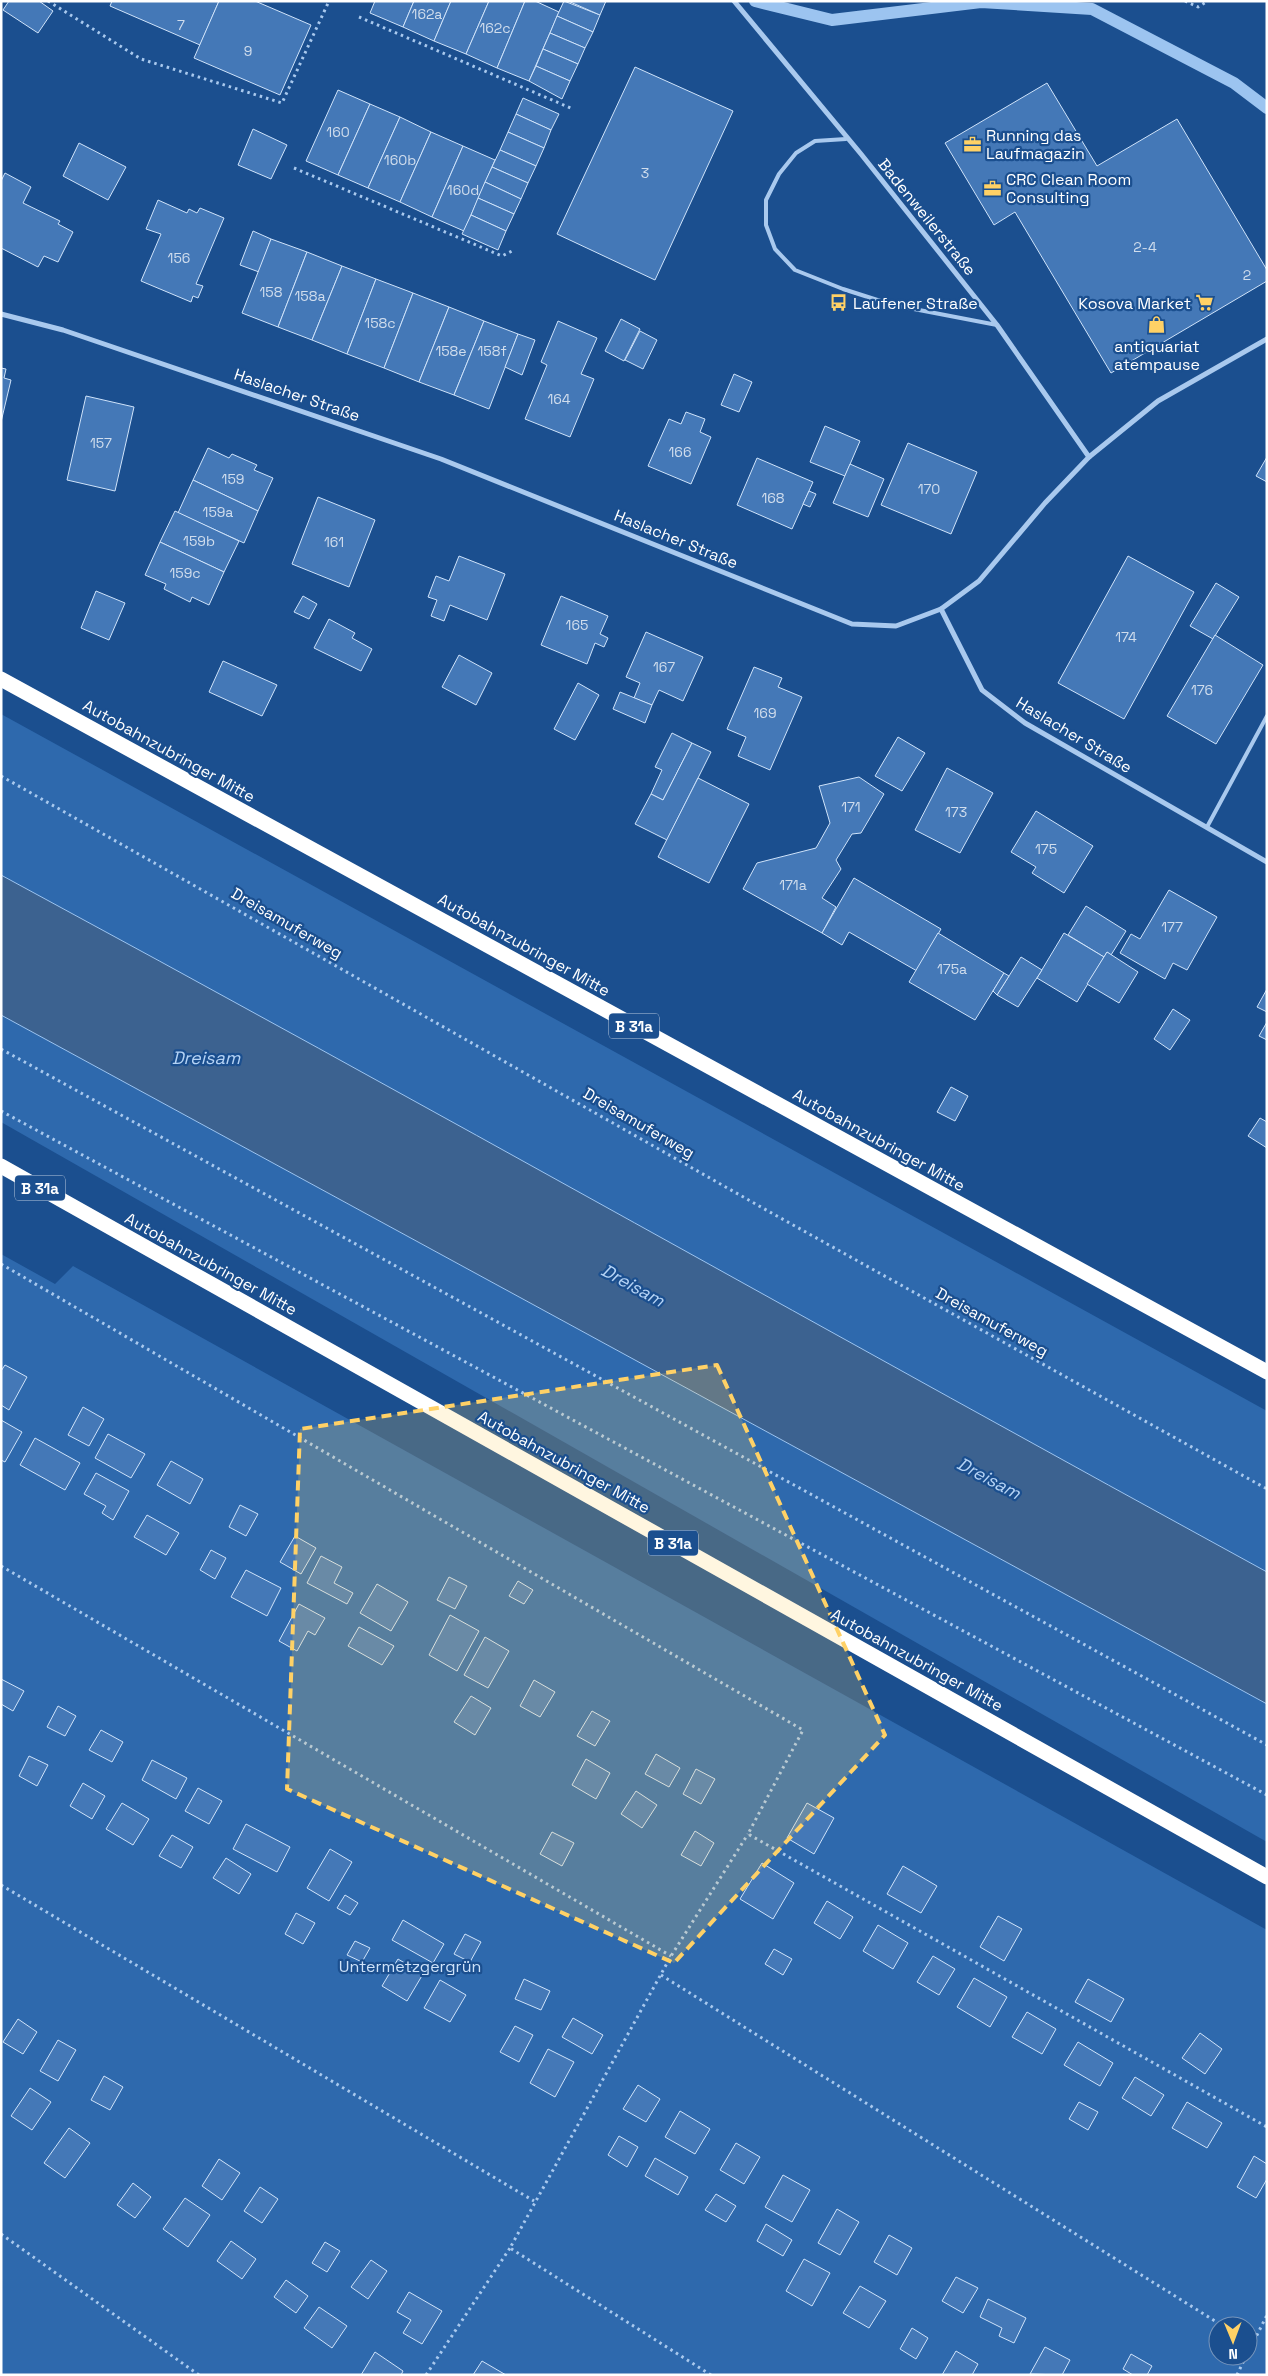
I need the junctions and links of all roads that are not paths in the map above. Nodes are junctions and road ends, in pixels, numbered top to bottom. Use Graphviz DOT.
graph roads {
  1 [pos="734,1"];
  2 [pos="846,139"];
  3 [pos="1,314"];
  4 [pos="997,325"];
  5 [pos="1267,339"];
  6 [pos="1089,457"];
  7 [pos="942,609"];
  8 [pos="1,679"];
  9 [pos="1267,716"];
  10 [pos="1207,827"];
  11 [pos="1267,862"];
  12 [pos="1,1166"];
  13 [pos="1267,1372"];
  14 [pos="1267,1876"];
  1 -- 2 [label="street, Badenweilerstraße"];
  2 -- 4 [label="street, Badenweilerstraße"];
  2 -- 4 [label="lane"];
  3 -- 7 [label="street, Haslacher Straße"];
  4 -- 6 [label="street, Badenweilerstraße"];
  5 -- 6 [label="street"];
  6 -- 7 [label="street"];
  7 -- 10 [label="street, Haslacher Straße"];
  8 -- 13 [label="highway, Autobahnzubringer Mitte / B 31a"];
  9 -- 10 [label="lane"];
  10 -- 11 [label="street, Haslacher Straße"];
  12 -- 14 [label="highway, Autobahnzubringer Mitte / B 31a"];
}
